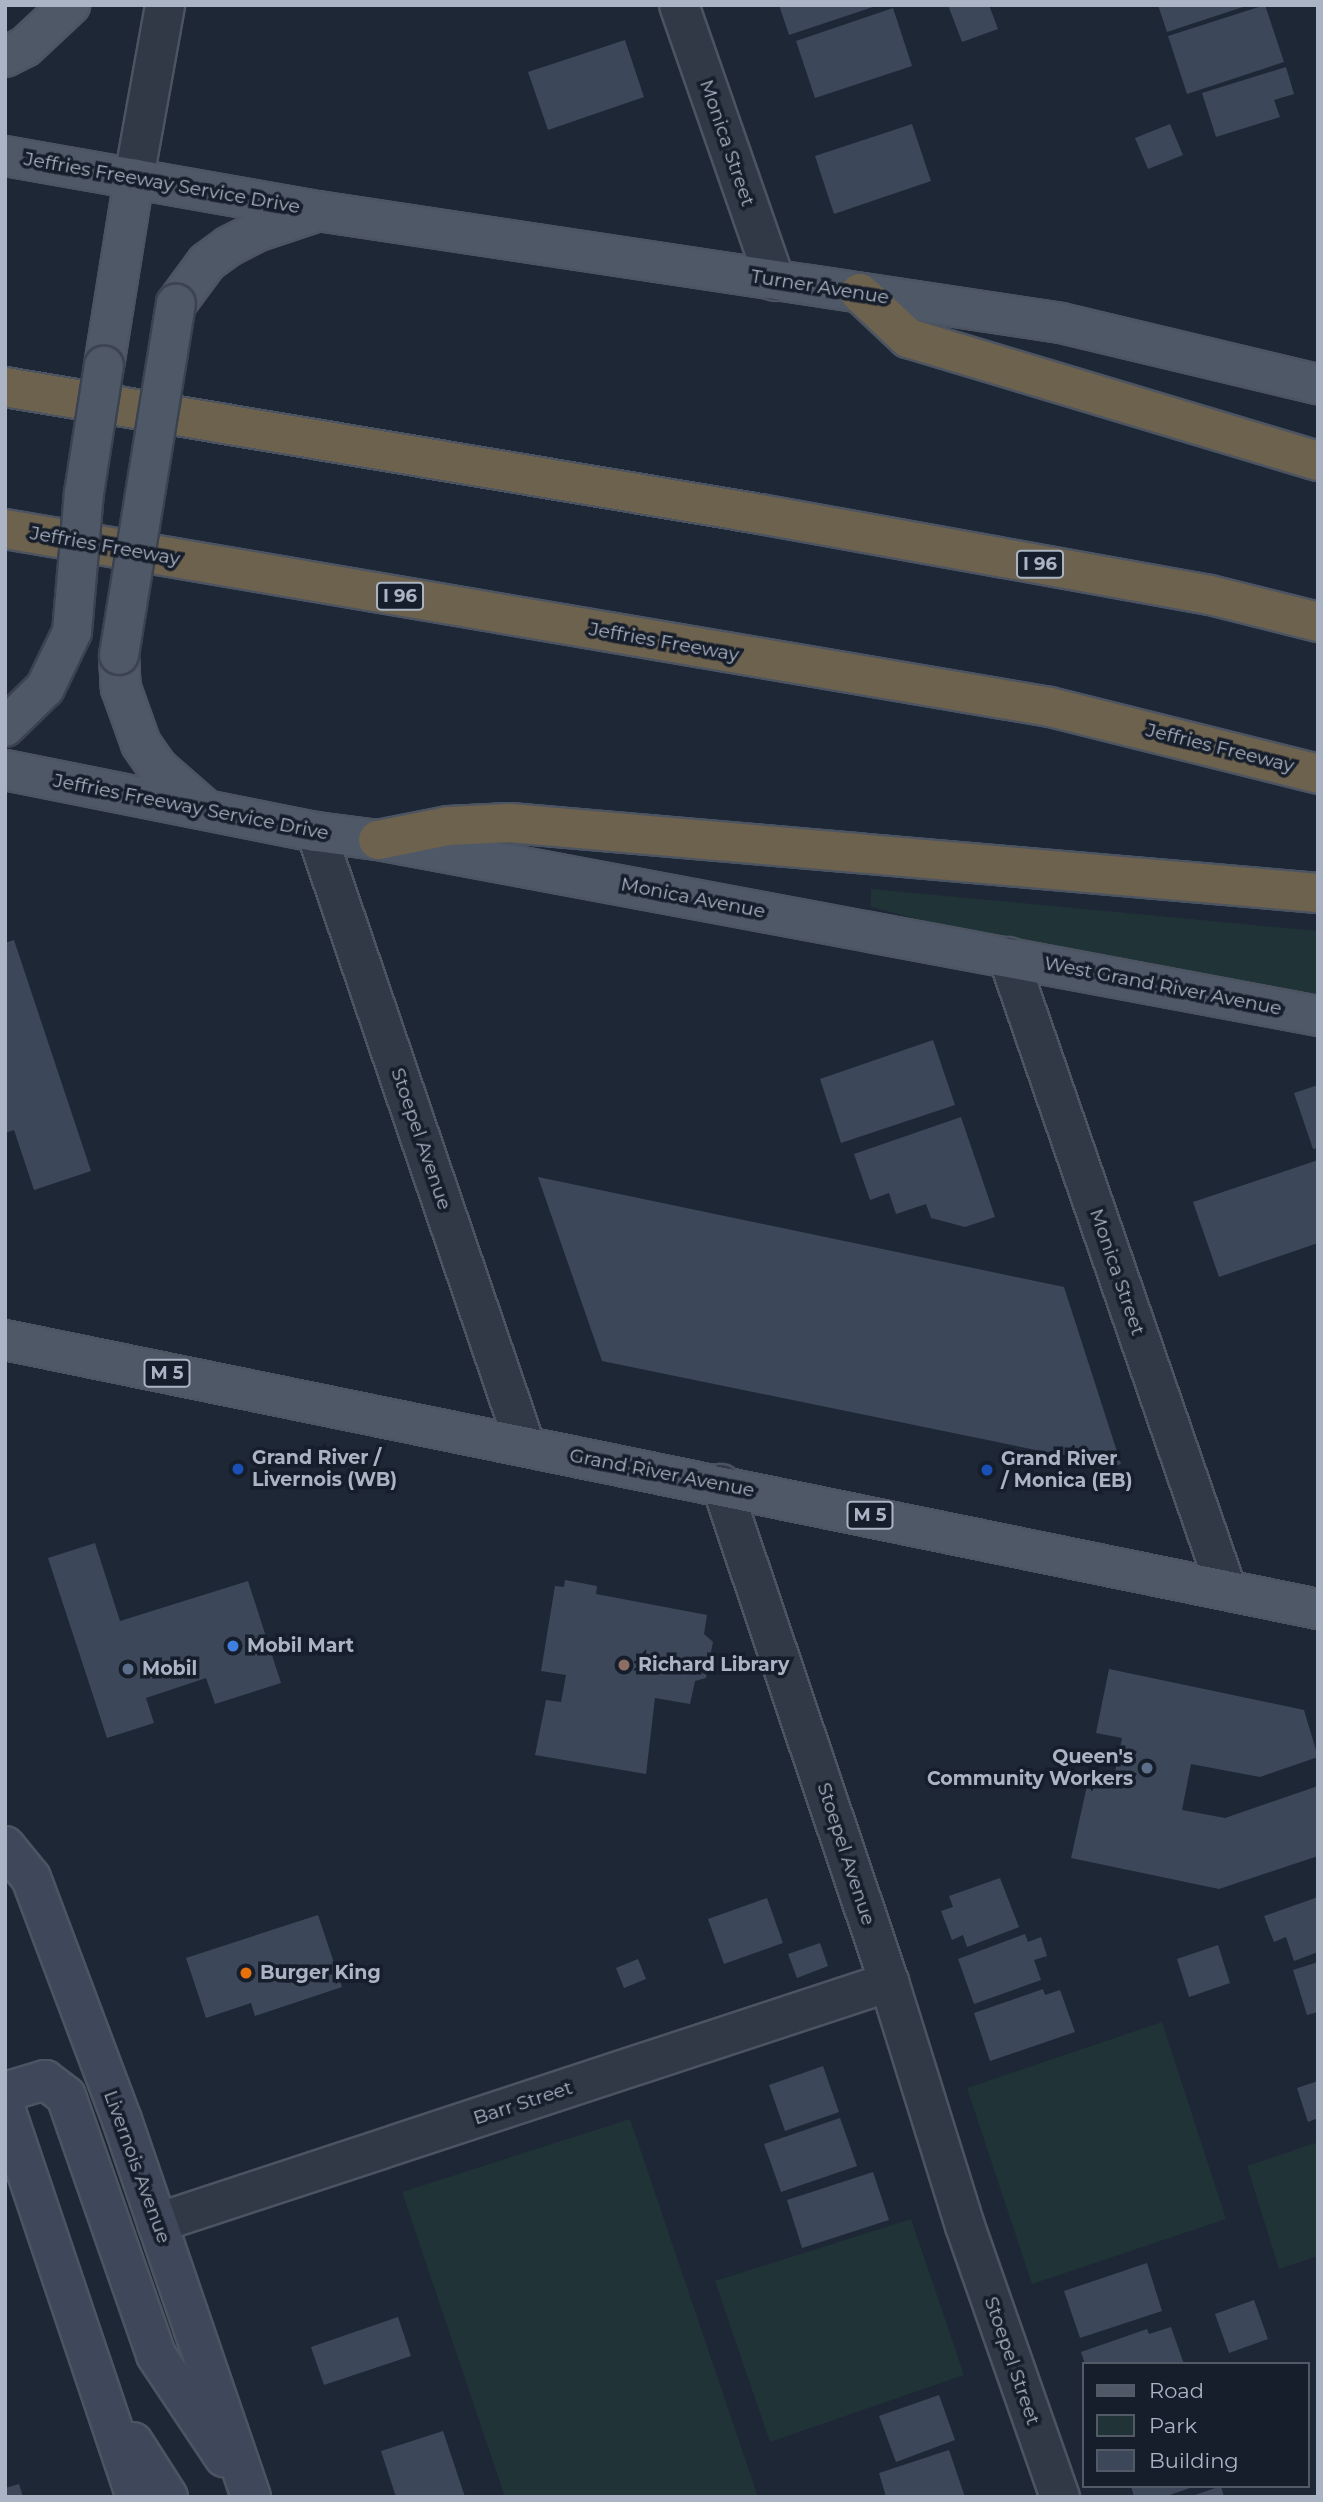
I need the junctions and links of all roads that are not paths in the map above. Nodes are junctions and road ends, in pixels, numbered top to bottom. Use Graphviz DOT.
graph roads {
  1 [pos="70,5"];
  2 [pos="165,5"];
  3 [pos="679,5"];
  4 [pos="5,57"];
  5 [pos="5,156"];
  6 [pos="134,178"];
  7 [pos="318,211"];
  8 [pos="775,281"];
  9 [pos="860,293"];
  10 [pos="1318,384"];
  11 [pos="5,387"];
  12 [pos="1318,461"];
  13 [pos="5,529"];
  14 [pos="1318,622"];
  15 [pos="5,727"];
  16 [pos="5,771"];
  17 [pos="1318,774"];
  18 [pos="206,810"];
  19 [pos="316,832"];
  20 [pos="378,840"];
  21 [pos="1318,893"];
  22 [pos="1008,957"];
  23 [pos="1318,1016"];
  24 [pos="5,1340"];
  25 [pos="524,1445"];
  26 [pos="721,1485"];
  27 [pos="1226,1588"];
  28 [pos="1318,1609"];
  29 [pos="5,1846"];
  30 [pos="889,1982"];
  31 [pos="5,2092"];
  32 [pos="5,2108"];
  33 [pos="158,2223"];
  34 [pos="965,2226"];
  35 [pos="100,2390"];
  36 [pos="136,2497"];
  37 [pos="168,2497"];
  38 [pos="251,2497"];
  39 [pos="1060,2497"];
  1 -- 4 [label="main road"];
  2 -- 6 [label="street"];
  3 -- 8 [label="street, Monica Street"];
  5 -- 6 [label="main road, Jeffries Freeway Service Drive"];
  6 -- 7 [label="main road, Jeffries Freeway Service Drive"];
  6 -- 15 [label="main road, bridge"];
  7 -- 8 [label="main road, Turner Avenue"];
  7 -- 18 [label="main road, bridge"];
  8 -- 9 [label="main road, Turner Avenue"];
  9 -- 10 [label="main road, Turner Avenue"];
  9 -- 12 [label="highway"];
  11 -- 14 [label="highway, I 96"];
  13 -- 17 [label="highway, Jeffries Freeway / I 96"];
  16 -- 18 [label="main road, Jeffries Freeway Service Drive"];
  18 -- 19 [label="main road, Jeffries Freeway Service Drive"];
  19 -- 20 [label="main road, Jeffries Freeway Service Drive"];
  19 -- 25 [label="street, Stoepel Avenue"];
  20 -- 21 [label="highway"];
  20 -- 22 [label="main road, Monica Avenue"];
  22 -- 23 [label="main road, West Grand River Avenue"];
  22 -- 27 [label="street, Monica Street"];
  24 -- 25 [label="main road, Grand River Avenue / M 5"];
  25 -- 26 [label="main road, Grand River Avenue / M 5"];
  26 -- 27 [label="main road, Grand River Avenue / M 5"];
  26 -- 30 [label="street, Stoepel Avenue"];
  27 -- 28 [label="main road, Grand River Avenue / M 5"];
  29 -- 33 [label="main road, Livernois Avenue"];
  30 -- 33 [label="street, Barr Street"];
  30 -- 34 [label="street, Stoepel Avenue"];
  31 -- 38 [label="main road"];
  32 -- 35 [label="main road"];
  33 -- 38 [label="main road, Livernois Avenue"];
  34 -- 39 [label="street, Stoepel Street"];
  35 -- 36 [label="main road"];
  35 -- 37 [label="main road"];
}
